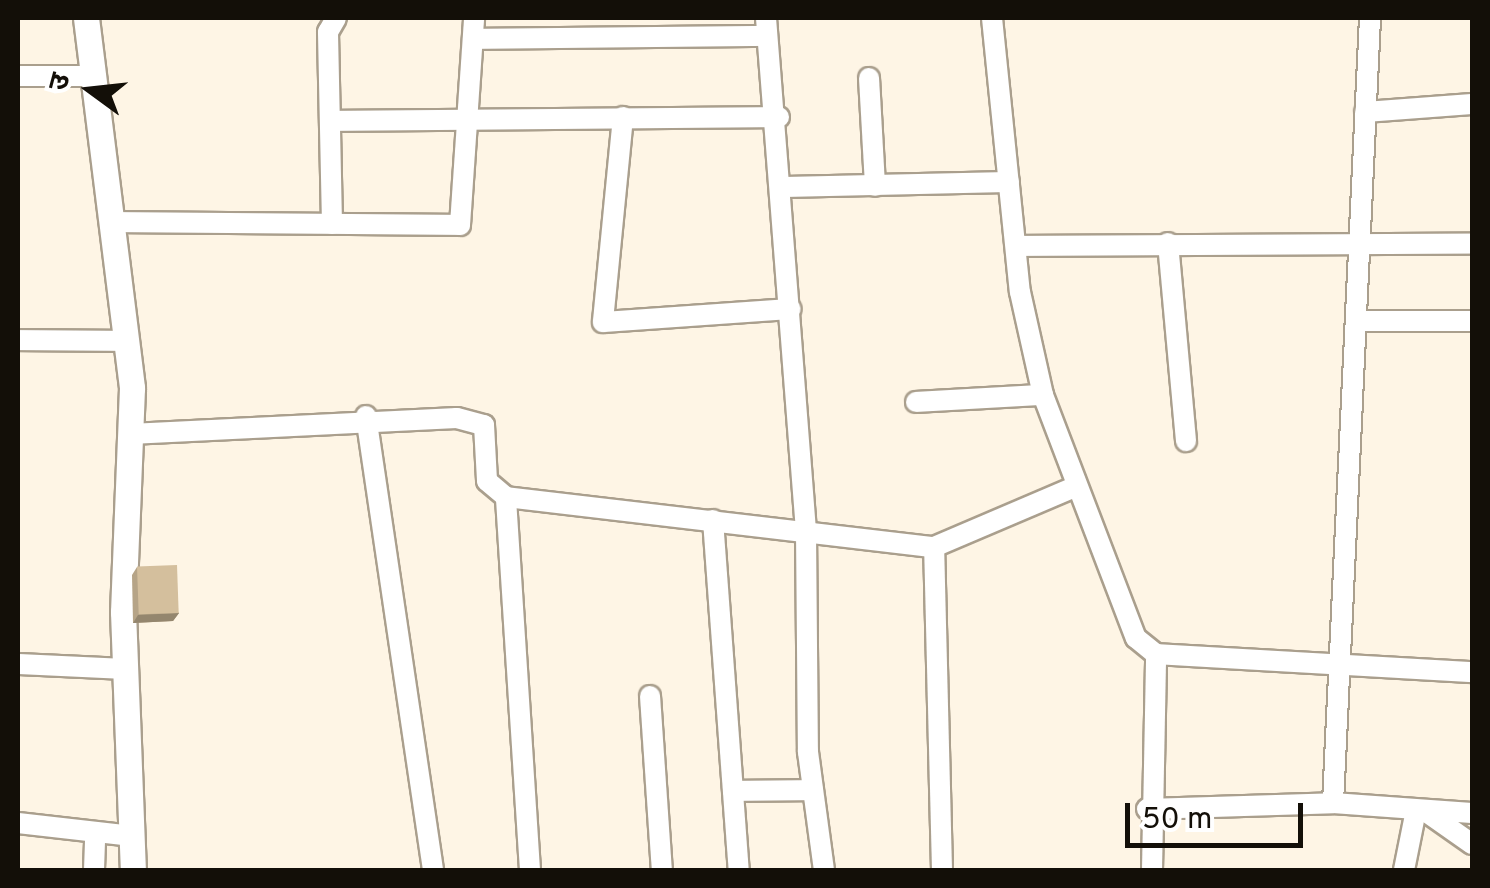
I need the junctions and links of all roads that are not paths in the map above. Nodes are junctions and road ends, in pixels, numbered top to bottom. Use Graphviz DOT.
graph roads {
  1 [pos="86,18"];
  2 [pos="336,18"];
  3 [pos="992,18"];
  4 [pos="1370,18"];
  5 [pos="767,26"];
  6 [pos="473,28"];
  7 [pos="18,76"];
  8 [pos="95,76"];
  9 [pos="869,78"];
  10 [pos="1472,104"];
  11 [pos="1365,112"];
  12 [pos="779,117"];
  13 [pos="622,118"];
  14 [pos="471,120"];
  15 [pos="331,121"];
  16 [pos="1009,182"];
  17 [pos="875,186"];
  18 [pos="784,188"];
  19 [pos="118,222"];
  20 [pos="332,224"];
  21 [pos="1361,240"];
  22 [pos="1168,243"];
  23 [pos="1472,244"];
  24 [pos="1016,246"];
  25 [pos="792,309"];
  26 [pos="1356,321"];
  27 [pos="1472,321"];
  28 [pos="18,340"];
  29 [pos="128,341"];
  30 [pos="1043,396"];
  31 [pos="916,402"];
  32 [pos="366,416"];
  33 [pos="130,434"];
  34 [pos="1186,442"];
  35 [pos="1077,486"];
  36 [pos="506,497"];
  37 [pos="713,520"];
  38 [pos="806,531"];
  39 [pos="934,547"];
  40 [pos="1156,654"];
  41 [pos="18,664"];
  42 [pos="1340,669"];
  43 [pos="126,670"];
  44 [pos="1472,672"];
  45 [pos="650,696"];
  46 [pos="814,790"];
  47 [pos="732,791"];
  48 [pos="1333,802"];
  49 [pos="1147,809"];
  50 [pos="1420,810"];
  51 [pos="1472,813"];
  52 [pos="18,824"];
  53 [pos="95,832"];
  54 [pos="132,836"];
  55 [pos="1472,844"];
  56 [pos="94,870"];
  57 [pos="134,870"];
  58 [pos="433,870"];
  59 [pos="530,870"];
  60 [pos="662,870"];
  61 [pos="739,870"];
  62 [pos="824,870"];
  63 [pos="942,870"];
  64 [pos="1152,870"];
  65 [pos="1404,870"];
  1 -- 8 [label="street"];
  2 -- 15 [label="street"];
  3 -- 16 [label="street"];
  4 -- 11 [label="street"];
  5 -- 6 [label="street"];
  5 -- 12 [label="street"];
  6 -- 14 [label="street"];
  7 -- 8 [label="street"];
  8 -- 19 [label="street"];
  9 -- 17 [label="street"];
  10 -- 11 [label="street"];
  11 -- 21 [label="street"];
  12 -- 13 [label="street"];
  12 -- 18 [label="street"];
  13 -- 14 [label="street"];
  13 -- 25 [label="street"];
  14 -- 15 [label="street"];
  14 -- 20 [label="street"];
  15 -- 20 [label="street"];
  16 -- 17 [label="street"];
  16 -- 24 [label="street"];
  17 -- 18 [label="street"];
  18 -- 25 [label="street"];
  19 -- 20 [label="street"];
  19 -- 29 [label="street"];
  21 -- 22 [label="street"];
  21 -- 23 [label="street"];
  21 -- 26 [label="street"];
  22 -- 24 [label="street"];
  22 -- 34 [label="street"];
  24 -- 30 [label="street"];
  25 -- 38 [label="street"];
  26 -- 27 [label="street"];
  26 -- 42 [label="street"];
  28 -- 29 [label="street"];
  29 -- 33 [label="street"];
  30 -- 31 [label="street"];
  30 -- 35 [label="street"];
  32 -- 33 [label="street"];
  32 -- 36 [label="street"];
  32 -- 58 [label="street"];
  33 -- 43 [label="street"];
  35 -- 39 [label="street"];
  35 -- 40 [label="street"];
  36 -- 37 [label="street"];
  36 -- 59 [label="street"];
  37 -- 38 [label="street"];
  37 -- 47 [label="street"];
  38 -- 39 [label="street"];
  38 -- 46 [label="street"];
  39 -- 63 [label="street"];
  40 -- 42 [label="street"];
  40 -- 49 [label="street"];
  41 -- 43 [label="street"];
  42 -- 44 [label="street"];
  42 -- 48 [label="street"];
  43 -- 54 [label="street"];
  45 -- 60 [label="street"];
  46 -- 47 [label="street"];
  46 -- 62 [label="street"];
  47 -- 61 [label="street"];
  48 -- 49 [label="street"];
  48 -- 50 [label="street"];
  49 -- 64 [label="street"];
  50 -- 51 [label="street"];
  50 -- 55 [label="street"];
  50 -- 65 [label="street"];
  52 -- 53 [label="street"];
  53 -- 54 [label="street"];
  53 -- 56 [label="street"];
  54 -- 57 [label="street"];
}
